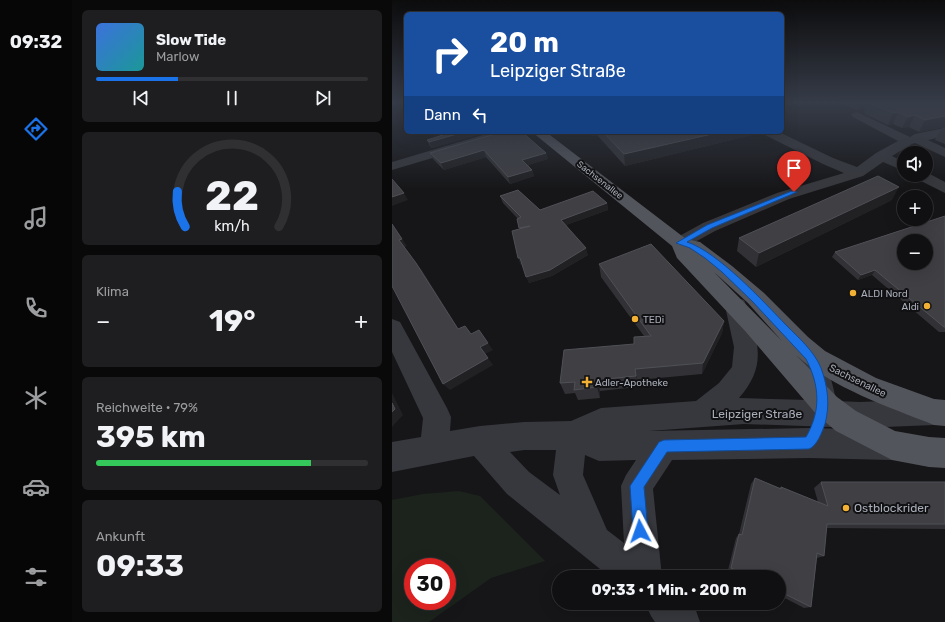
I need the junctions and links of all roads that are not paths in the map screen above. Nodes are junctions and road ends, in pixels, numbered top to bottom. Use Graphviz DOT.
graph roads {
  1 [pos="896,132"];
  2 [pos="945,132"];
  3 [pos="499,134"];
  4 [pos="541,134"];
  5 [pos="773,134"];
  6 [pos="912,139"];
  7 [pos="945,153"];
  8 [pos="881,156"];
  9 [pos="897,164"];
  10 [pos="392,166"];
  11 [pos="858,173"];
  12 [pos="933,182"];
  13 [pos="945,188"];
  14 [pos="680,243"];
  15 [pos="736,306"];
  16 [pos="392,328"];
  17 [pos="800,344"];
  18 [pos="827,410"];
  19 [pos="940,412"];
  20 [pos="700,414"];
  21 [pos="572,435"];
  22 [pos="480,440"];
  23 [pos="809,443"];
  24 [pos="892,445"];
  25 [pos="664,446"];
  26 [pos="434,449"];
  27 [pos="945,454"];
  28 [pos="392,457"];
  29 [pos="595,542"];
  30 [pos="630,570"];
  31 [pos="643,570"];
  32 [pos="670,610"];
  33 [pos="681,622"];
  1 -- 6 [label="street"];
  2 -- 6 [label="street"];
  3 -- 10 [label="street"];
  4 -- 14 [label="main road, Sachsenallee"];
  5 -- 11 [label="street"];
  6 -- 7 [label="street"];
  6 -- 8 [label="street"];
  8 -- 9 [label="street"];
  8 -- 11 [label="street"];
  11 -- 14 [label="street"];
  12 -- 13 [label="street"];
  14 -- 15 [label="main road, Sachsenallee"];
  14 -- 17 [label="main road, Sachsenallee"];
  15 -- 18 [label="main road, Sachsenallee"];
  15 -- 20 [label="street"];
  16 -- 26 [label="street"];
  17 -- 18 [label="street"];
  17 -- 19 [label="main road, Sachsenallee"];
  18 -- 19 [label="street, Leipziger Straße"];
  18 -- 20 [label="street, Leipziger Straße"];
  18 -- 23 [label="street"];
  18 -- 24 [label="main road, Sachsenallee"];
  20 -- 21 [label="street, Leipziger Straße"];
  21 -- 22 [label="street, Leipziger Straße"];
  21 -- 25 [label="street, Leipziger Straße"];
  21 -- 29 [label="street"];
  22 -- 26 [label="street, Leipziger Straße"];
  22 -- 29 [label="street"];
  23 -- 24 [label="street, Leipziger Straße"];
  23 -- 25 [label="street, Leipziger Straße"];
  24 -- 27 [label="main road, Leipziger Straße"];
  25 -- 31 [label="street"];
  26 -- 28 [label="street, Leipziger Straße"];
  29 -- 30 [label="street"];
  32 -- 33 [label="street"];
}
